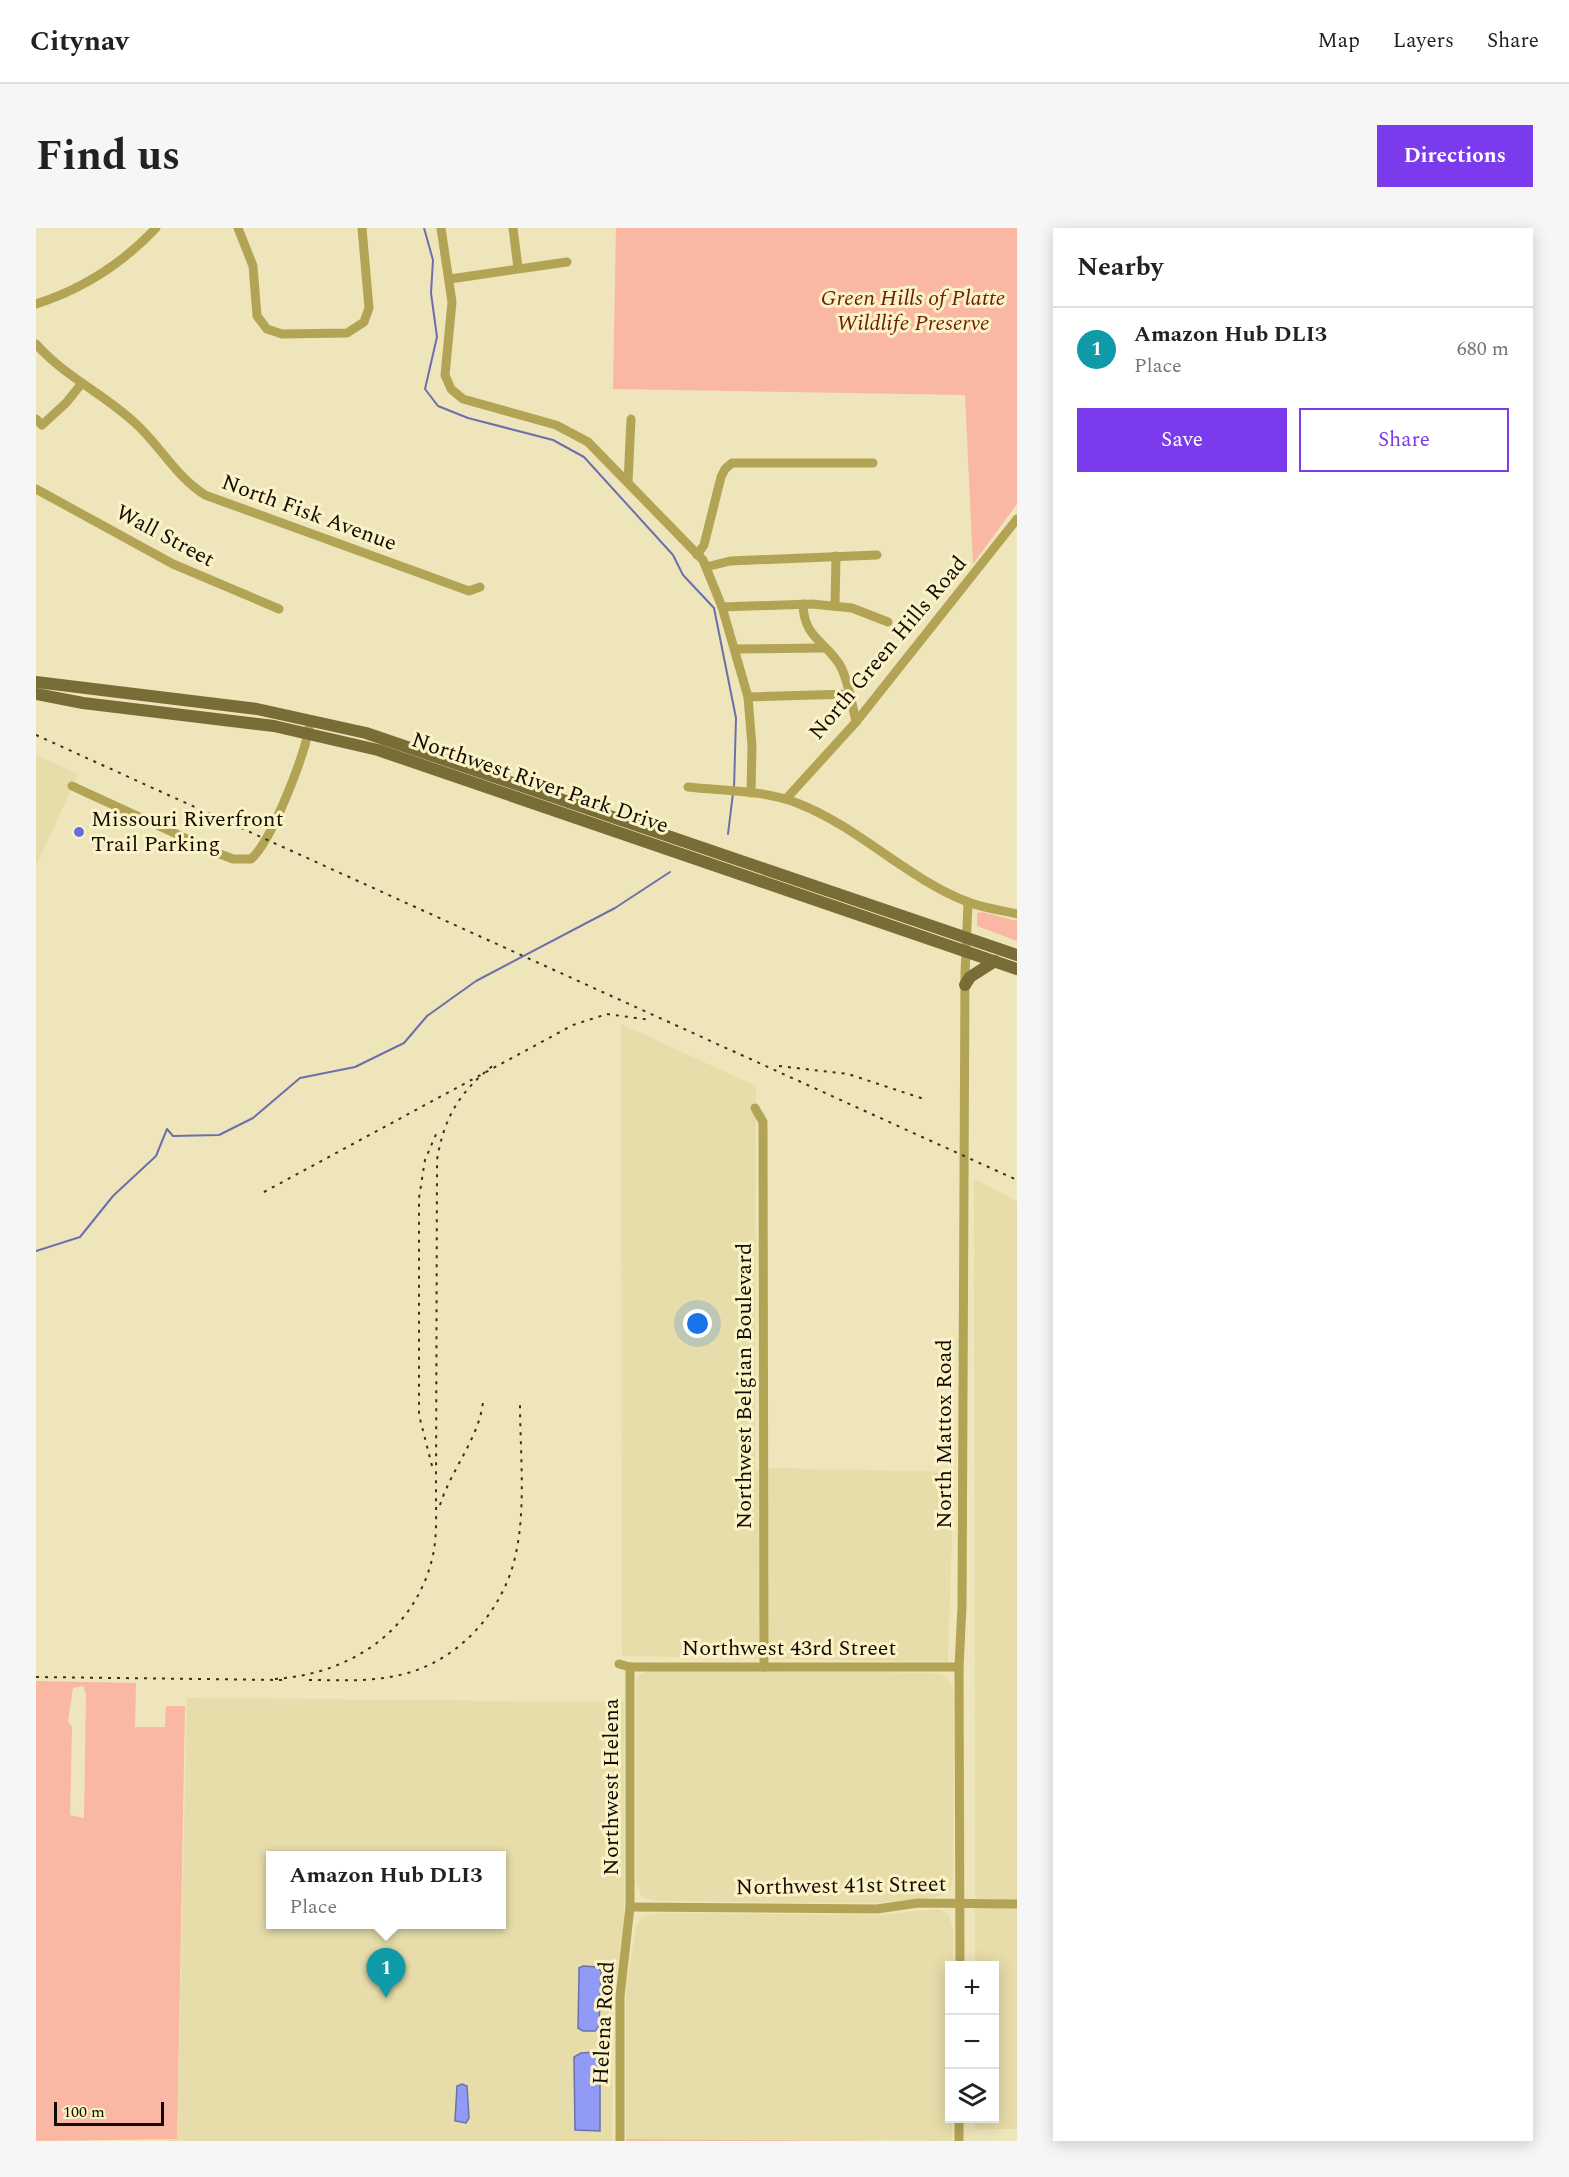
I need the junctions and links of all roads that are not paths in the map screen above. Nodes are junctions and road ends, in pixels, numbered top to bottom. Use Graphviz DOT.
graph roads {
  1 [pos="156,228"];
  2 [pos="238,228"];
  3 [pos="362,228"];
  4 [pos="441,228"];
  5 [pos="513,228"];
  6 [pos="567,262"];
  7 [pos="518,268"];
  8 [pos="450,279"];
  9 [pos="36,304"];
  10 [pos="36,344"];
  11 [pos="82,383"];
  12 [pos="36,419"];
  13 [pos="631,419"];
  14 [pos="873,463"];
  15 [pos="628,483"];
  16 [pos="36,489"];
  17 [pos="1017,519"];
  18 [pos="697,555"];
  19 [pos="877,555"];
  20 [pos="836,556"];
  21 [pos="706,567"];
  22 [pos="480,587"];
  23 [pos="803,604"];
  24 [pos="835,606"];
  25 [pos="722,607"];
  26 [pos="279,609"];
  27 [pos="888,622"];
  28 [pos="824,648"];
  29 [pos="735,649"];
  30 [pos="36,682"];
  31 [pos="36,694"];
  32 [pos="849,694"];
  33 [pos="748,697"];
  34 [pos="856,722"];
  35 [pos="309,726"];
  36 [pos="72,786"];
  37 [pos="688,787"];
  38 [pos="747,793"];
  39 [pos="786,799"];
  40 [pos="620,818"];
  41 [pos="615,832"];
  42 [pos="791,883"];
  43 [pos="968,902"];
  44 [pos="1017,914"];
  45 [pos="967,937"];
  46 [pos="966,951"];
  47 [pos="1017,955"];
  48 [pos="995,961"];
  49 [pos="1017,969"];
  50 [pos="965,986"];
  51 [pos="754,1108"];
  52 [pos="619,1664"];
  53 [pos="630,1667"];
  54 [pos="764,1667"];
  55 [pos="959,1668"];
  56 [pos="959,1904"];
  57 [pos="1017,1904"];
  58 [pos="630,1907"];
  59 [pos="960,1961"];
  60 [pos="959,2123"];
  61 [pos="620,2141"];
  62 [pos="959,2141"];
  1 -- 9 [label="street"];
  2 -- 3 [label="street"];
  4 -- 8 [label="street"];
  5 -- 7 [label="street"];
  6 -- 7 [label="street"];
  7 -- 8 [label="street"];
  8 -- 15 [label="street"];
  10 -- 11 [label="street, North Fisk Avenue"];
  11 -- 12 [label="street"];
  11 -- 22 [label="street, North Fisk Avenue"];
  13 -- 15 [label="street"];
  14 -- 18 [label="street"];
  15 -- 18 [label="street"];
  16 -- 26 [label="street, Wall Street"];
  17 -- 34 [label="street, North Green Hills Road"];
  18 -- 21 [label="street"];
  19 -- 20 [label="street"];
  20 -- 21 [label="street"];
  20 -- 24 [label="street"];
  21 -- 25 [label="street"];
  23 -- 24 [label="street"];
  23 -- 25 [label="street"];
  23 -- 28 [label="street"];
  24 -- 27 [label="street"];
  25 -- 29 [label="street"];
  28 -- 29 [label="street"];
  28 -- 32 [label="street"];
  29 -- 33 [label="street"];
  30 -- 35 [label="main road, Northwest River Park Drive"];
  31 -- 35 [label="main road, Northwest River Park Drive"];
  32 -- 33 [label="street"];
  32 -- 34 [label="street"];
  33 -- 38 [label="street"];
  34 -- 39 [label="street, North Green Hills Road"];
  35 -- 36 [label="street"];
  35 -- 40 [label="main road, Northwest River Park Drive"];
  35 -- 41 [label="main road, Northwest River Park Drive"];
  37 -- 38 [label="street"];
  38 -- 39 [label="street"];
  39 -- 43 [label="street"];
  40 -- 41 [label="main road"];
  40 -- 42 [label="main road, Northwest River Park Drive"];
  41 -- 42 [label="main road, Northwest River Park Drive"];
  42 -- 45 [label="main road, Northwest River Park Drive"];
  42 -- 46 [label="main road, Northwest River Park Drive"];
  43 -- 44 [label="street"];
  43 -- 45 [label="street, North Mattox Road"];
  45 -- 46 [label="street, North Mattox Road"];
  45 -- 47 [label="main road, Northwest River Park Drive"];
  46 -- 48 [label="main road, Northwest River Park Drive"];
  46 -- 50 [label="street, North Mattox Road"];
  48 -- 49 [label="main road, Northwest River Park Drive"];
  48 -- 50 [label="main road"];
  50 -- 55 [label="street, North Mattox Road"];
  51 -- 54 [label="street, Northwest Belgian Boulevard"];
  52 -- 53 [label="street, Northwest 43rd Street"];
  53 -- 54 [label="street, Northwest 43rd Street"];
  53 -- 58 [label="street, Northwest Helena"];
  54 -- 55 [label="street, Northwest 43rd Street"];
  55 -- 56 [label="street, North Mattox Road"];
  56 -- 57 [label="street, Northwest 41st Street"];
  56 -- 58 [label="street, Northwest 41st Street"];
  56 -- 59 [label="street, North Mattox Road"];
  58 -- 61 [label="street, Helena Road"];
  60 -- 62 [label="street"];
}
